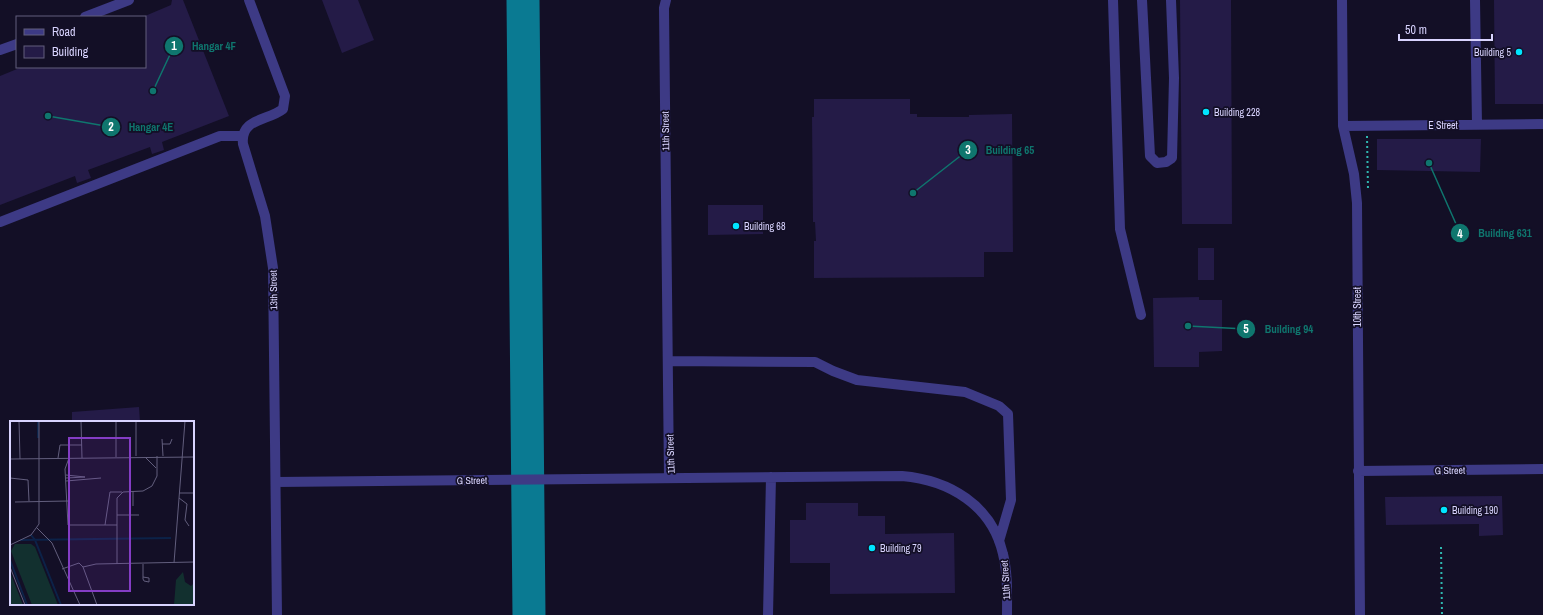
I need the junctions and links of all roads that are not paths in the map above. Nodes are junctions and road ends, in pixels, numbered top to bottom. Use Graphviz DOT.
graph roads {
  1 [pos="129,0"];
  2 [pos="249,0"];
  3 [pos="666,0"];
  4 [pos="1113,0"];
  5 [pos="1142,0"];
  6 [pos="1171,0"];
  7 [pos="1342,0"];
  8 [pos="1475,0"];
  9 [pos="88,16"];
  10 [pos="16,44"];
  11 [pos="0,50"];
  12 [pos="1477,124"];
  13 [pos="1543,124"];
  14 [pos="1343,126"];
  15 [pos="242,136"];
  16 [pos="0,222"];
  17 [pos="1140,315"];
  18 [pos="668,361"];
  19 [pos="1543,469"];
  20 [pos="1358,471"];
  21 [pos="669,478"];
  22 [pos="771,478"];
  23 [pos="276,482"];
  24 [pos="1000,541"];
  25 [pos="277,615"];
  26 [pos="768,615"];
  27 [pos="1007,615"];
  28 [pos="1360,615"];
  1 -- 9 [label="street"];
  2 -- 15 [label="street"];
  3 -- 18 [label="street, 11th Street"];
  4 -- 17 [label="street"];
  5 -- 6 [label="street"];
  7 -- 14 [label="street, 10th Street"];
  8 -- 12 [label="street"];
  10 -- 11 [label="street"];
  12 -- 13 [label="street, E Street"];
  12 -- 14 [label="street, E Street"];
  14 -- 20 [label="street, 10th Street"];
  15 -- 16 [label="street"];
  15 -- 23 [label="street, 13th Street"];
  18 -- 21 [label="street, 11th Street"];
  18 -- 24 [label="street"];
  19 -- 20 [label="street, G Street"];
  20 -- 28 [label="street, 10th Street"];
  21 -- 22 [label="street, 11th Street"];
  21 -- 23 [label="street, G Street"];
  22 -- 24 [label="street, 11th Street"];
  22 -- 26 [label="street"];
  23 -- 25 [label="street, 13th Street"];
  24 -- 27 [label="street, 11th Street"];
}
